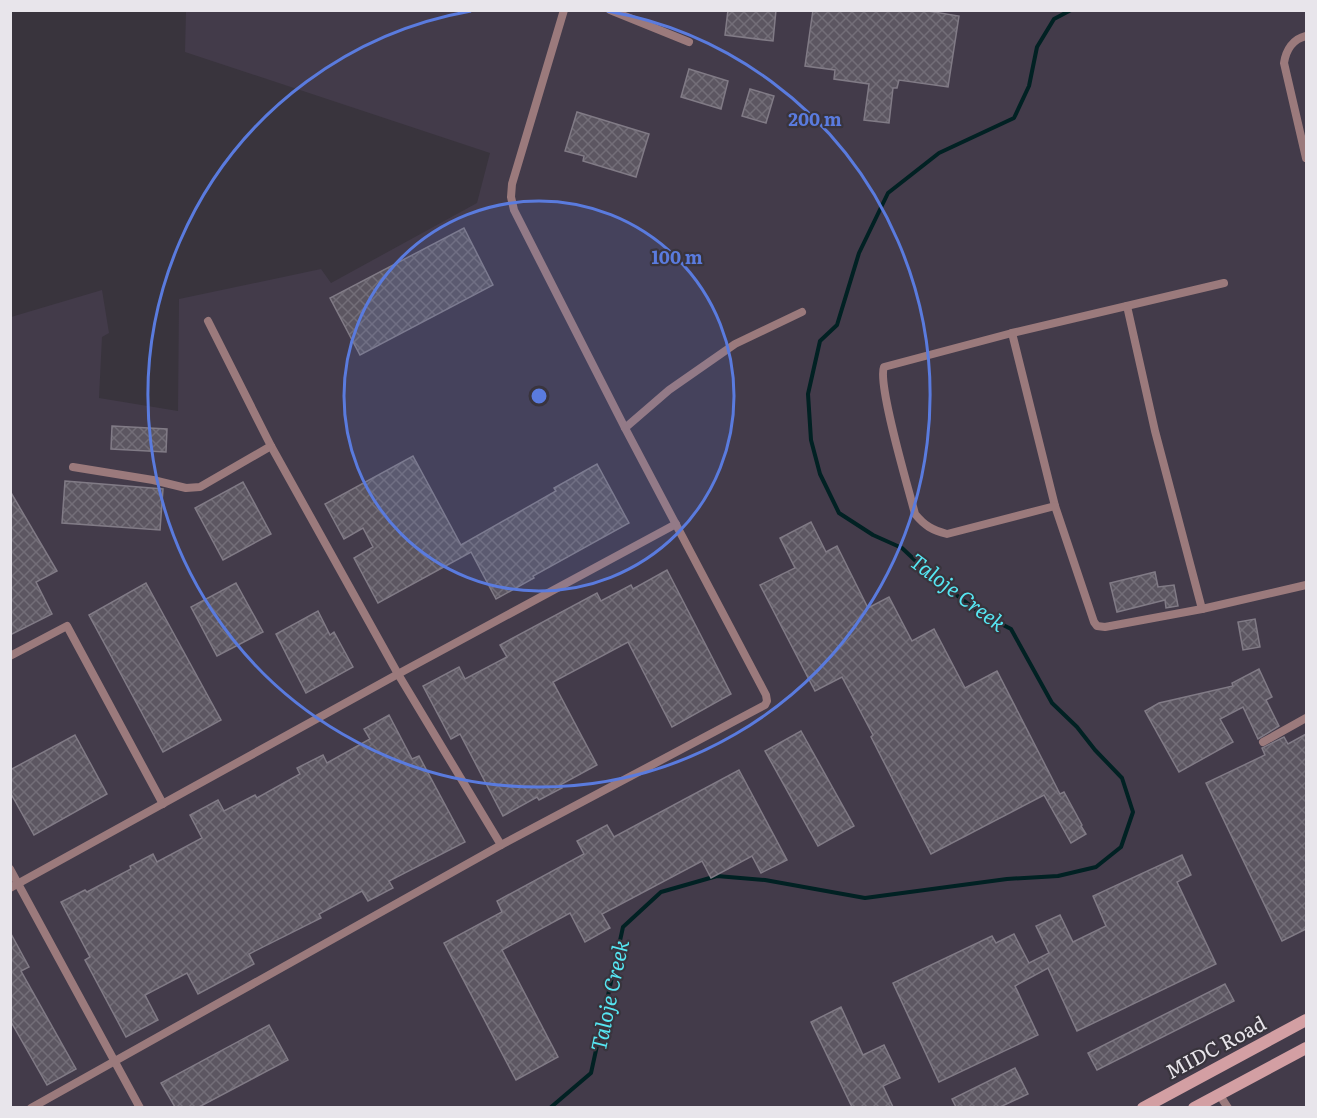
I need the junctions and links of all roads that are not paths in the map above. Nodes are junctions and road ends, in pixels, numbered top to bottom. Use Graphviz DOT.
graph roads {
  1 [pos="564,10"];
  2 [pos="610,10"];
  3 [pos="1306,36"];
  4 [pos="689,42"];
  5 [pos="1306,158"];
  6 [pos="1224,283"];
  7 [pos="1127,306"];
  8 [pos="802,312"];
  9 [pos="208,321"];
  10 [pos="1012,333"];
  11 [pos="625,428"];
  12 [pos="271,446"];
  13 [pos="73,467"];
  14 [pos="1056,506"];
  15 [pos="676,524"];
  16 [pos="1306,585"];
  17 [pos="1202,609"];
  18 [pos="10,656"];
  19 [pos="398,674"];
  20 [pos="1306,718"];
  21 [pos="1263,741"];
  22 [pos="163,804"];
  23 [pos="501,845"];
  24 [pos="10,869"];
  25 [pos="19,884"];
  26 [pos="10,888"];
  27 [pos="1306,1020"];
  28 [pos="1306,1048"];
  29 [pos="116,1062"];
  30 [pos="1219,1094"];
  31 [pos="31,1107"];
  32 [pos="140,1107"];
  33 [pos="1143,1107"];
  34 [pos="1194,1107"];
  35 [pos="1228,1107"];
  1 -- 11 [label="lane"];
  2 -- 4 [label="lane"];
  3 -- 5 [label="lane"];
  6 -- 7 [label="lane"];
  7 -- 10 [label="lane"];
  7 -- 17 [label="lane"];
  8 -- 11 [label="lane"];
  9 -- 12 [label="lane"];
  10 -- 14 [label="lane"];
  10 -- 14 [label="lane"];
  11 -- 15 [label="lane"];
  12 -- 13 [label="lane"];
  12 -- 19 [label="lane"];
  14 -- 17 [label="lane"];
  15 -- 19 [label="lane"];
  15 -- 23 [label="lane"];
  16 -- 17 [label="lane"];
  18 -- 22 [label="lane"];
  19 -- 22 [label="lane"];
  19 -- 23 [label="lane"];
  20 -- 21 [label="lane"];
  22 -- 25 [label="lane"];
  23 -- 29 [label="lane"];
  24 -- 25 [label="lane"];
  25 -- 26 [label="lane"];
  25 -- 29 [label="lane"];
  27 -- 33 [label="main road, MIDC Road"];
  28 -- 30 [label="main road"];
  29 -- 31 [label="lane"];
  29 -- 32 [label="lane"];
  30 -- 34 [label="main road"];
  30 -- 35 [label="lane"];
}
